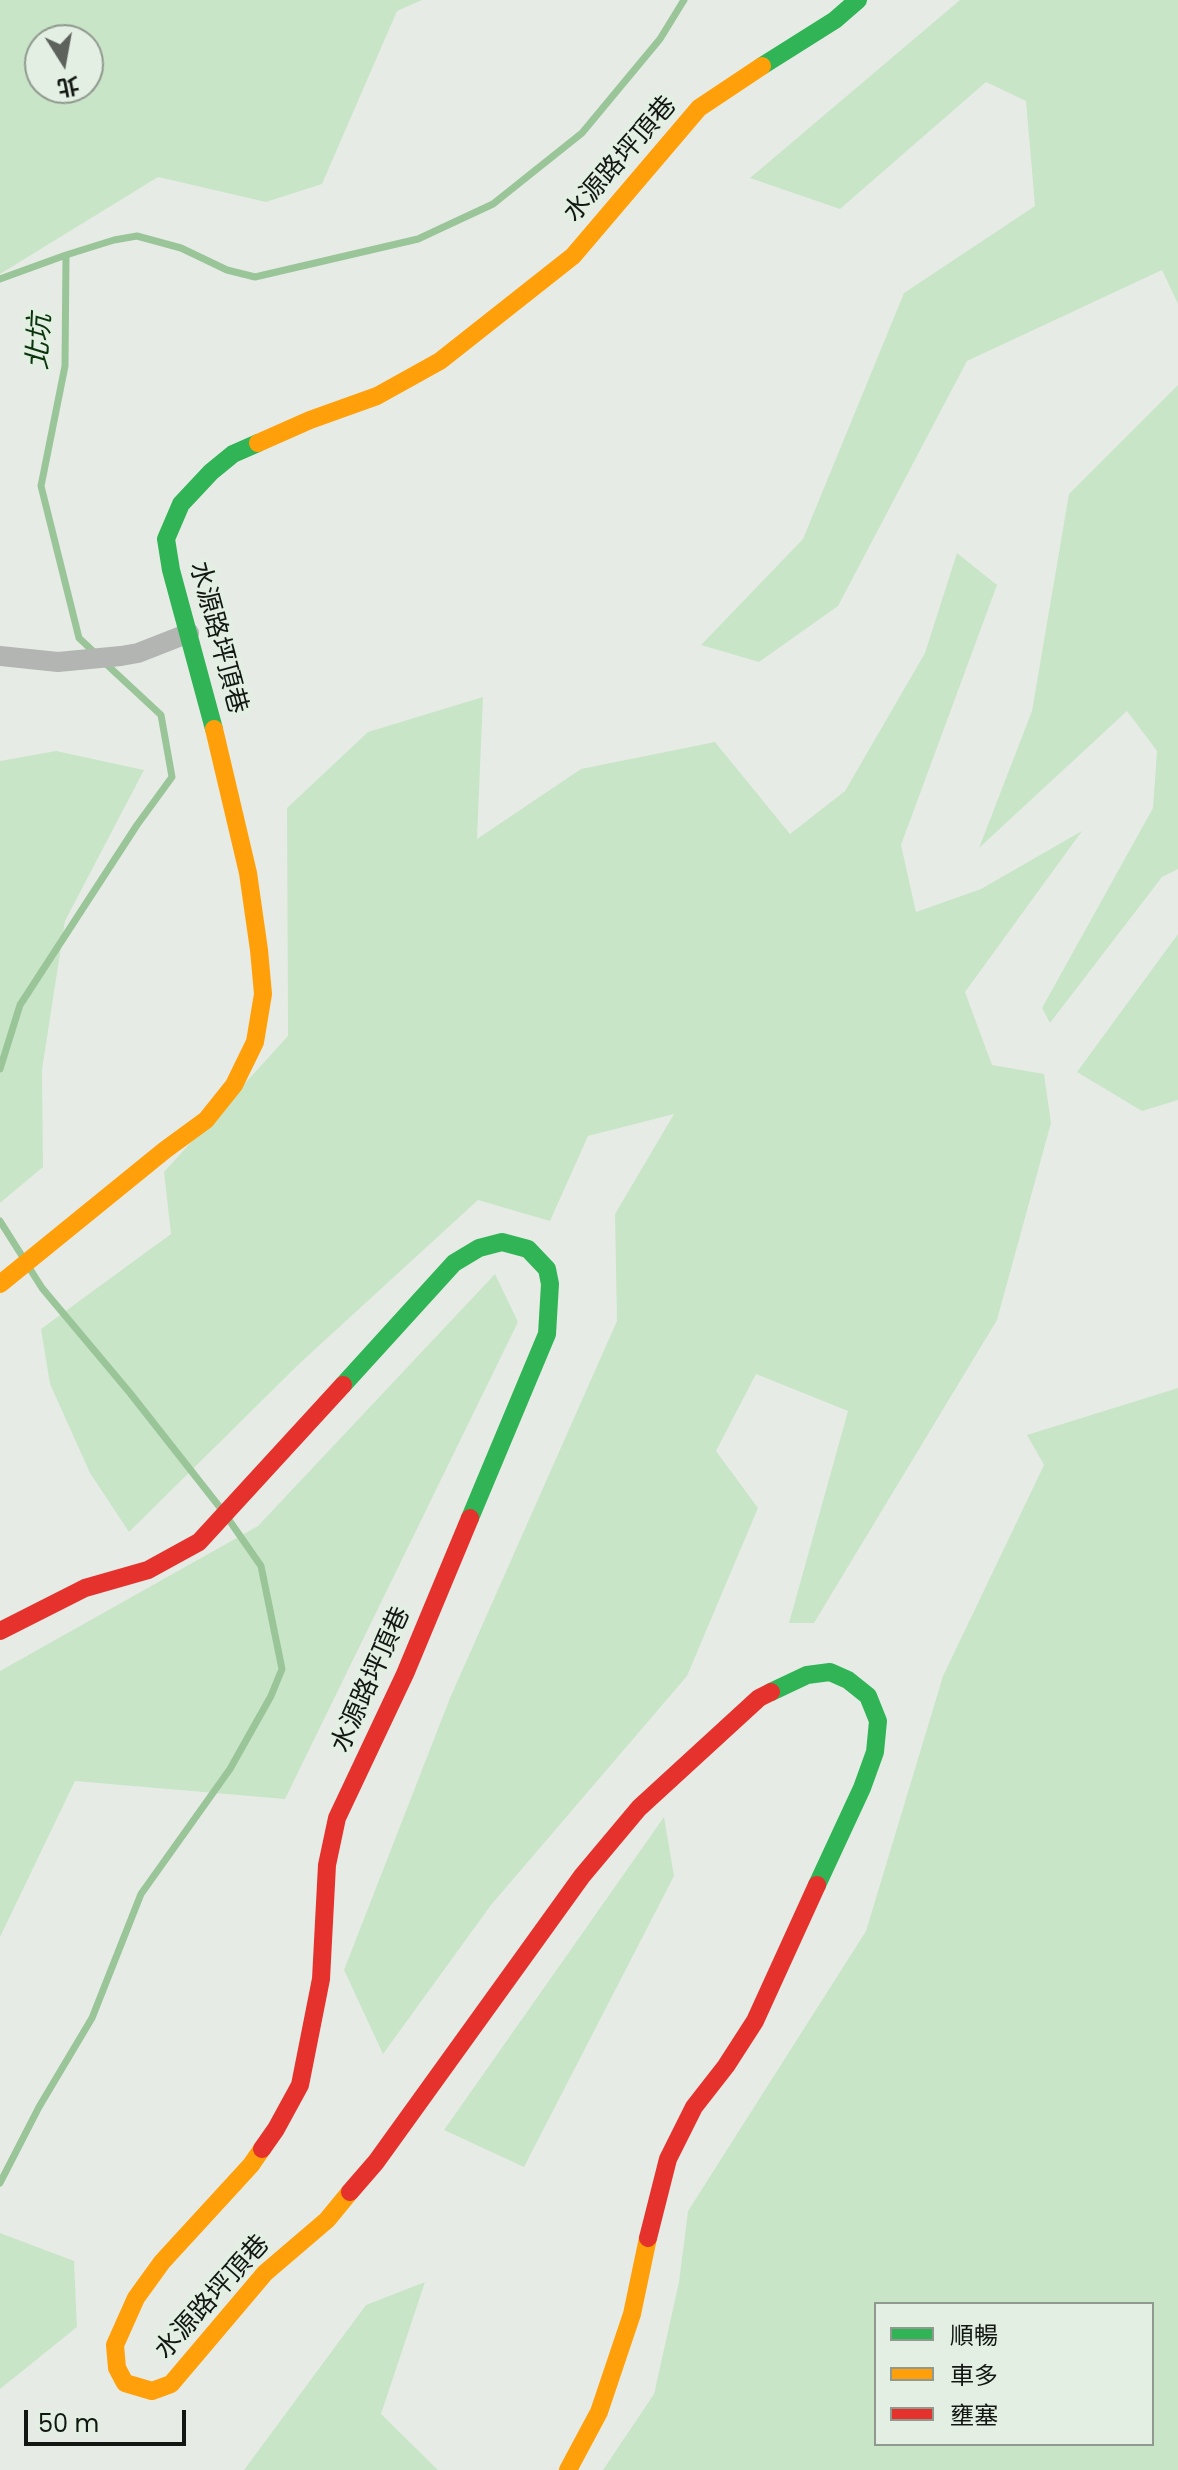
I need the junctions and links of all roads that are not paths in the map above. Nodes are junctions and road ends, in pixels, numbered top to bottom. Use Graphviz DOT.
graph roads {
  1 [pos="858,0"];
  2 [pos="189,633"];
  3 [pos="0,656"];
  4 [pos="0,1284"];
  5 [pos="0,1631"];
  6 [pos="568,2470"];
  1 -- 2 [label="street, 水源路坪頂巷"];
  2 -- 3 [label="street"];
  2 -- 4 [label="street, 水源路坪頂巷"];
  5 -- 6 [label="street, 水源路坪頂巷"];
}
